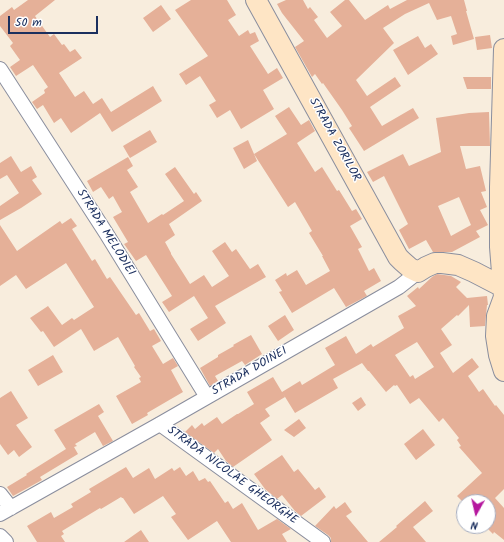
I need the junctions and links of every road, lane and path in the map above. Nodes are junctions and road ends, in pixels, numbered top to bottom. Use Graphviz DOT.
graph roads {
  1 [pos="256,0"];
  2 [pos="504,49"];
  3 [pos="0,69"];
  4 [pos="418,272"];
  5 [pos="504,294"];
  6 [pos="504,371"];
  7 [pos="207,397"];
  8 [pos="160,424"];
  9 [pos="0,494"];
  10 [pos="5,511"];
  11 [pos="0,536"];
  12 [pos="6,542"];
  13 [pos="322,542"];
  1 -- 4 [label="street, STRADA ZORILOR"];
  2 -- 5 [label="street"];
  3 -- 7 [label="street, STRADA MELODIEI"];
  4 -- 5 [label="street, STRADA DOINEI"];
  4 -- 7 [label="street, STRADA DOINEI"];
  5 -- 6 [label="street"];
  7 -- 8 [label="street, STRADA DOINEI"];
  8 -- 10 [label="street, STRADA DOINEI"];
  8 -- 13 [label="street, STRADA NICOLAE GHEORGHE"];
  9 -- 10 [label="street"];
  11 -- 12 [label="street"];
}
